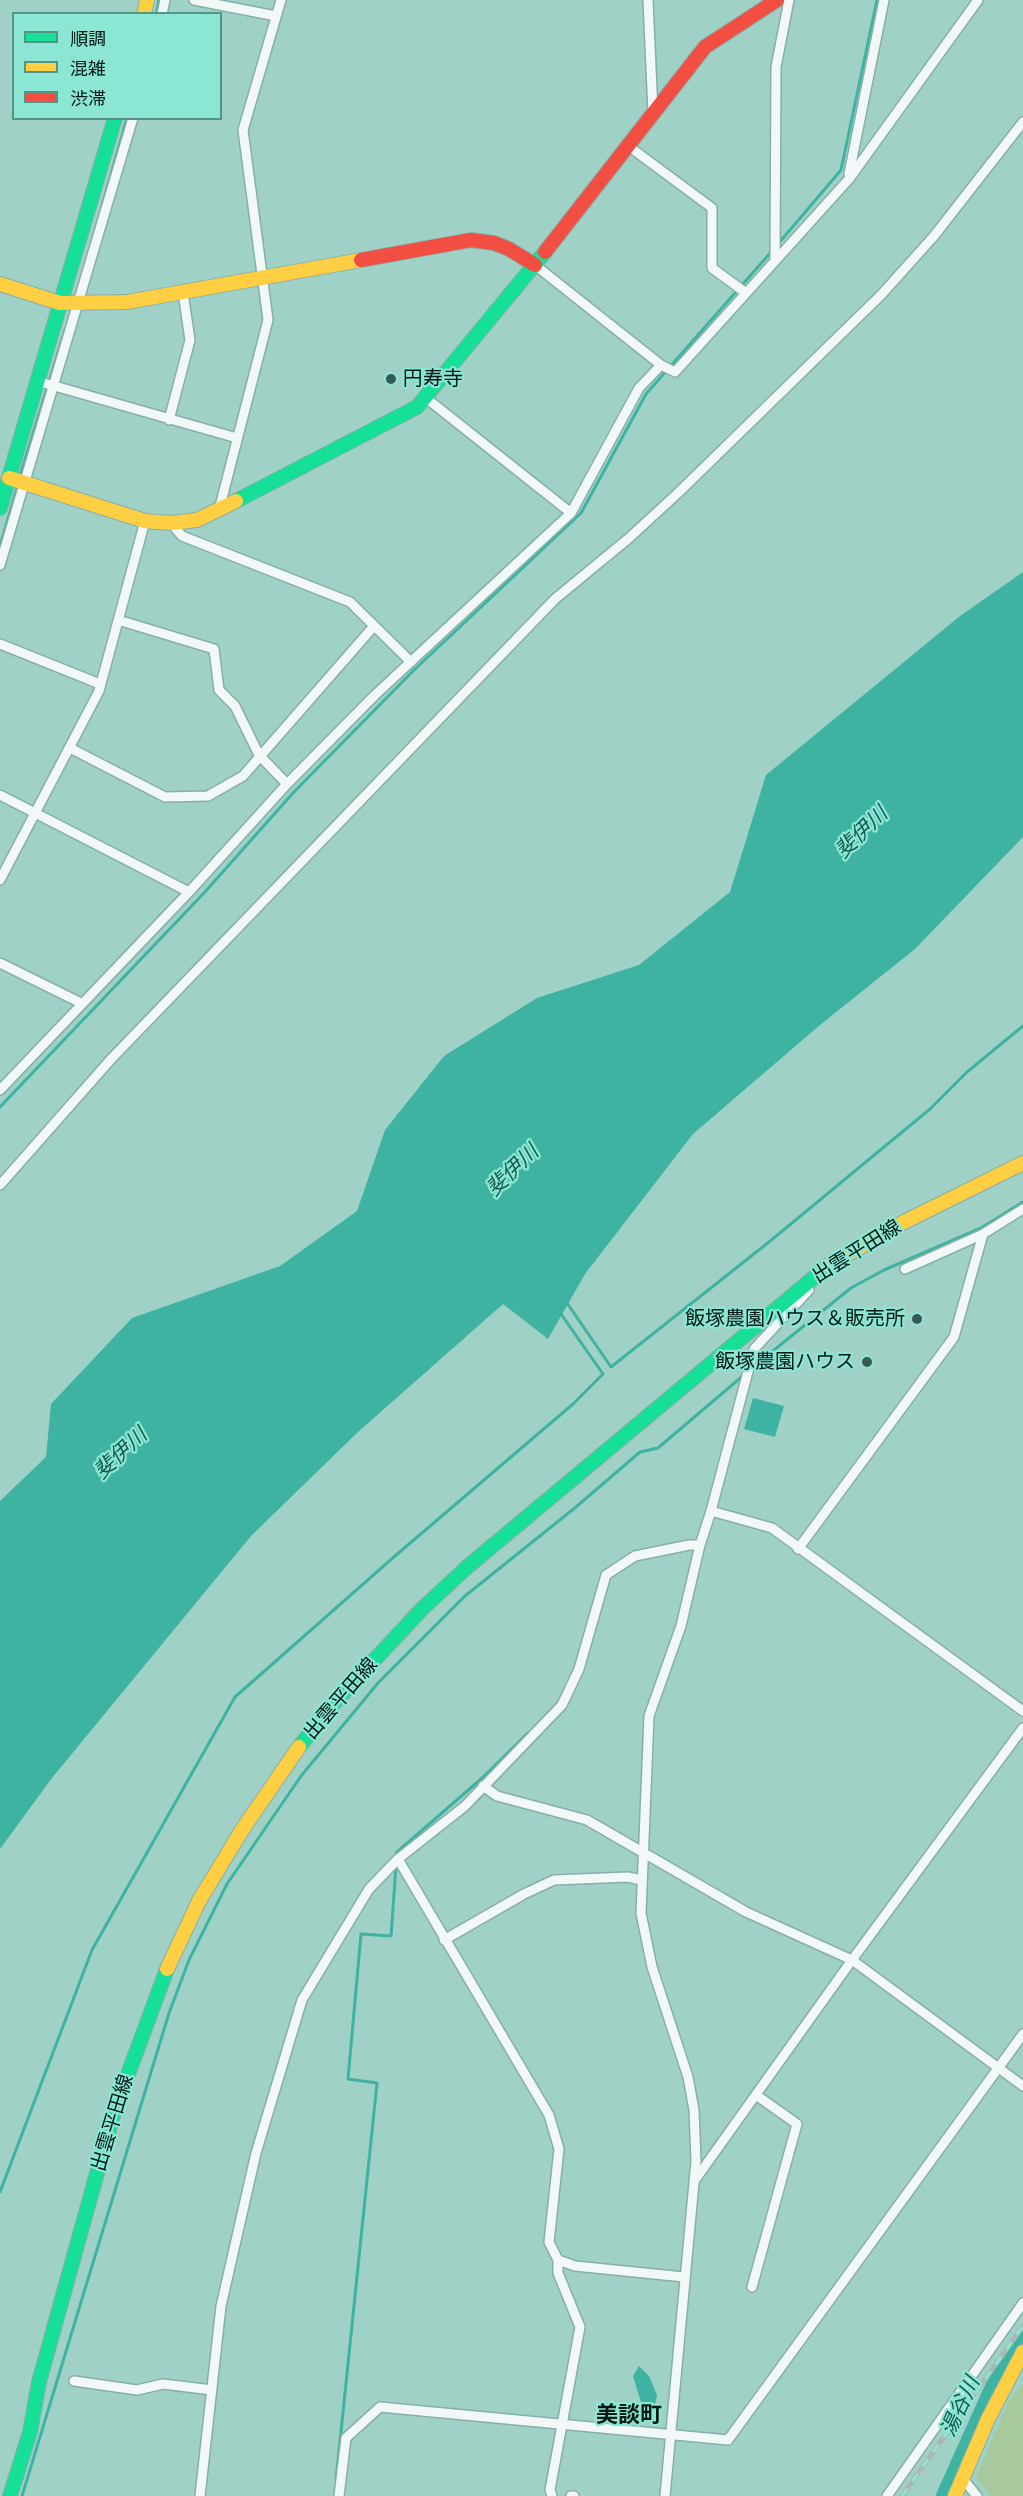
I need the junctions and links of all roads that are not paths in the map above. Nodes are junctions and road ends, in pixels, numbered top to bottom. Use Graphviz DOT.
graph roads {
  1 [pos="194,0"];
  2 [pos="281,0"];
  3 [pos="648,0"];
  4 [pos="777,0"];
  5 [pos="789,0"];
  6 [pos="884,0"];
  7 [pos="978,0"];
  8 [pos="276,16"];
  9 [pos="653,112"];
  10 [pos="132,120"];
  11 [pos="114,122"];
  12 [pos="1023,122"];
  13 [pos="130,129"];
  14 [pos="107,145"];
  15 [pos="627,145"];
  16 [pos="123,151"];
  17 [pos="849,178"];
  18 [pos="80,238"];
  19 [pos="95,242"];
  20 [pos="775,260"];
  21 [pos="535,264"];
  22 [pos="261,278"];
  23 [pos="0,284"];
  24 [pos="183,292"];
  25 [pos="746,293"];
  26 [pos="60,303"];
  27 [pos="78,303"];
  28 [pos="52,329"];
  29 [pos="67,335"];
  30 [pos="661,365"];
  31 [pos="37,381"];
  32 [pos="53,386"];
  33 [pos="426,398"];
  34 [pos="169,420"];
  35 [pos="237,438"];
  36 [pos="9,478"];
  37 [pos="24,483"];
  38 [pos="0,508"];
  39 [pos="219,510"];
  40 [pos="571,513"];
  41 [pos="145,521"];
  42 [pos="171,523"];
  43 [pos="0,565"];
  44 [pos="118,620"];
  45 [pos="374,626"];
  46 [pos="0,644"];
  47 [pos="411,662"];
  48 [pos="100,684"];
  49 [pos="70,748"];
  50 [pos="260,755"];
  51 [pos="287,784"];
  52 [pos="0,795"];
  53 [pos="34,812"];
  54 [pos="0,880"];
  55 [pos="189,892"];
  56 [pos="0,963"];
  57 [pos="81,1003"];
  58 [pos="0,1075"];
  59 [pos="9,1079"];
  60 [pos="0,1090"];
  61 [pos="1023,1163"];
  62 [pos="0,1185"];
  63 [pos="1023,1209"];
  64 [pos="983,1234"];
  65 [pos="832,1263"];
  66 [pos="905,1269"];
  67 [pos="711,1511"];
  68 [pos="699,1545"];
  69 [pos="798,1549"];
  70 [pos="1023,1711"];
  71 [pos="1023,1728"];
  72 [pos="483,1786"];
  73 [pos="644,1853"];
  74 [pos="398,1859"];
  75 [pos="641,1880"];
  76 [pos="444,1940"];
  77 [pos="852,1960"];
  78 [pos="1023,2034"];
  79 [pos="999,2068"];
  80 [pos="1023,2086"];
  81 [pos="756,2095"];
  82 [pos="694,2182"];
  83 [pos="558,2260"];
  84 [pos="684,2277"];
  85 [pos="752,2287"];
  86 [pos="1023,2303"];
  87 [pos="1023,2352"];
  88 [pos="74,2381"];
  89 [pos="212,2390"];
  90 [pos="563,2424"];
  91 [pos="670,2434"];
  92 [pos="963,2479"];
  93 [pos="10,2496"];
  94 [pos="200,2496"];
  95 [pos="339,2496"];
  96 [pos="552,2496"];
  97 [pos="665,2496"];
  98 [pos="887,2496"];
  99 [pos="955,2496"];
  100 [pos="977,2496"];
  1 -- 8 [label="street"];
  2 -- 8 [label="street"];
  3 -- 9 [label="street"];
  4 -- 9 [label="main road"];
  5 -- 20 [label="street"];
  6 -- 17 [label="street"];
  7 -- 17 [label="street"];
  8 -- 22 [label="street"];
  9 -- 15 [label="main road"];
  10 -- 13 [label="street"];
  11 -- 13 [label="street"];
  11 -- 14 [label="main road"];
  12 -- 62 [label="street"];
  13 -- 16 [label="street"];
  14 -- 16 [label="street"];
  14 -- 18 [label="main road"];
  15 -- 21 [label="main road"];
  15 -- 25 [label="street"];
  16 -- 19 [label="street"];
  17 -- 20 [label="street"];
  18 -- 19 [label="street"];
  18 -- 26 [label="main road"];
  19 -- 27 [label="street"];
  20 -- 25 [label="street"];
  21 -- 22 [label="main road"];
  21 -- 30 [label="street"];
  21 -- 33 [label="main road"];
  22 -- 24 [label="main road"];
  22 -- 35 [label="street"];
  23 -- 26 [label="main road"];
  24 -- 27 [label="main road"];
  24 -- 34 [label="street"];
  25 -- 30 [label="street"];
  26 -- 27 [label="main road"];
  26 -- 28 [label="main road"];
  27 -- 29 [label="street"];
  28 -- 29 [label="street"];
  28 -- 31 [label="main road"];
  29 -- 32 [label="street"];
  30 -- 40 [label="street"];
  31 -- 32 [label="street"];
  31 -- 36 [label="main road"];
  32 -- 34 [label="street"];
  32 -- 37 [label="street"];
  33 -- 39 [label="main road"];
  33 -- 40 [label="street"];
  34 -- 35 [label="street"];
  35 -- 39 [label="street"];
  36 -- 37 [label="main road"];
  36 -- 38 [label="main road"];
  37 -- 41 [label="main road"];
  37 -- 43 [label="street"];
  39 -- 42 [label="main road"];
  40 -- 47 [label="street"];
  41 -- 42 [label="main road"];
  41 -- 44 [label="street"];
  42 -- 45 [label="street"];
  44 -- 48 [label="street"];
  44 -- 50 [label="street"];
  45 -- 47 [label="street"];
  45 -- 50 [label="street"];
  46 -- 48 [label="street"];
  47 -- 51 [label="street"];
  48 -- 49 [label="street"];
  49 -- 50 [label="street"];
  49 -- 53 [label="street"];
  50 -- 51 [label="street"];
  51 -- 55 [label="street"];
  52 -- 53 [label="street"];
  53 -- 54 [label="street"];
  53 -- 55 [label="street"];
  55 -- 57 [label="street"];
  56 -- 57 [label="street"];
  57 -- 59 [label="street"];
  58 -- 59 [label="street"];
  59 -- 60 [label="street"];
  61 -- 65 [label="main road, 出雲平田線"];
  63 -- 64 [label="street"];
  64 -- 66 [label="street"];
  64 -- 69 [label="street"];
  65 -- 67 [label="street"];
  65 -- 93 [label="main road, 出雲平田線"];
  67 -- 68 [label="street"];
  67 -- 69 [label="street"];
  68 -- 72 [label="street"];
  68 -- 73 [label="street"];
  69 -- 70 [label="street"];
  71 -- 77 [label="street"];
  72 -- 73 [label="street"];
  72 -- 74 [label="street"];
  73 -- 75 [label="street"];
  73 -- 77 [label="street"];
  74 -- 76 [label="street"];
  74 -- 89 [label="street"];
  75 -- 76 [label="street"];
  75 -- 82 [label="street"];
  76 -- 83 [label="street"];
  77 -- 79 [label="street"];
  77 -- 81 [label="street"];
  78 -- 79 [label="street"];
  79 -- 80 [label="street"];
  79 -- 91 [label="street"];
  81 -- 82 [label="street"];
  81 -- 85 [label="street"];
  82 -- 84 [label="street"];
  83 -- 84 [label="street"];
  83 -- 90 [label="street"];
  84 -- 91 [label="street"];
  86 -- 98 [label="street"];
  87 -- 92 [label="main road"];
  88 -- 89 [label="street"];
  89 -- 94 [label="street"];
  90 -- 91 [label="street"];
  90 -- 95 [label="street"];
  90 -- 96 [label="street"];
  91 -- 97 [label="street"];
  92 -- 99 [label="main road"];
  92 -- 100 [label="street"];
}
